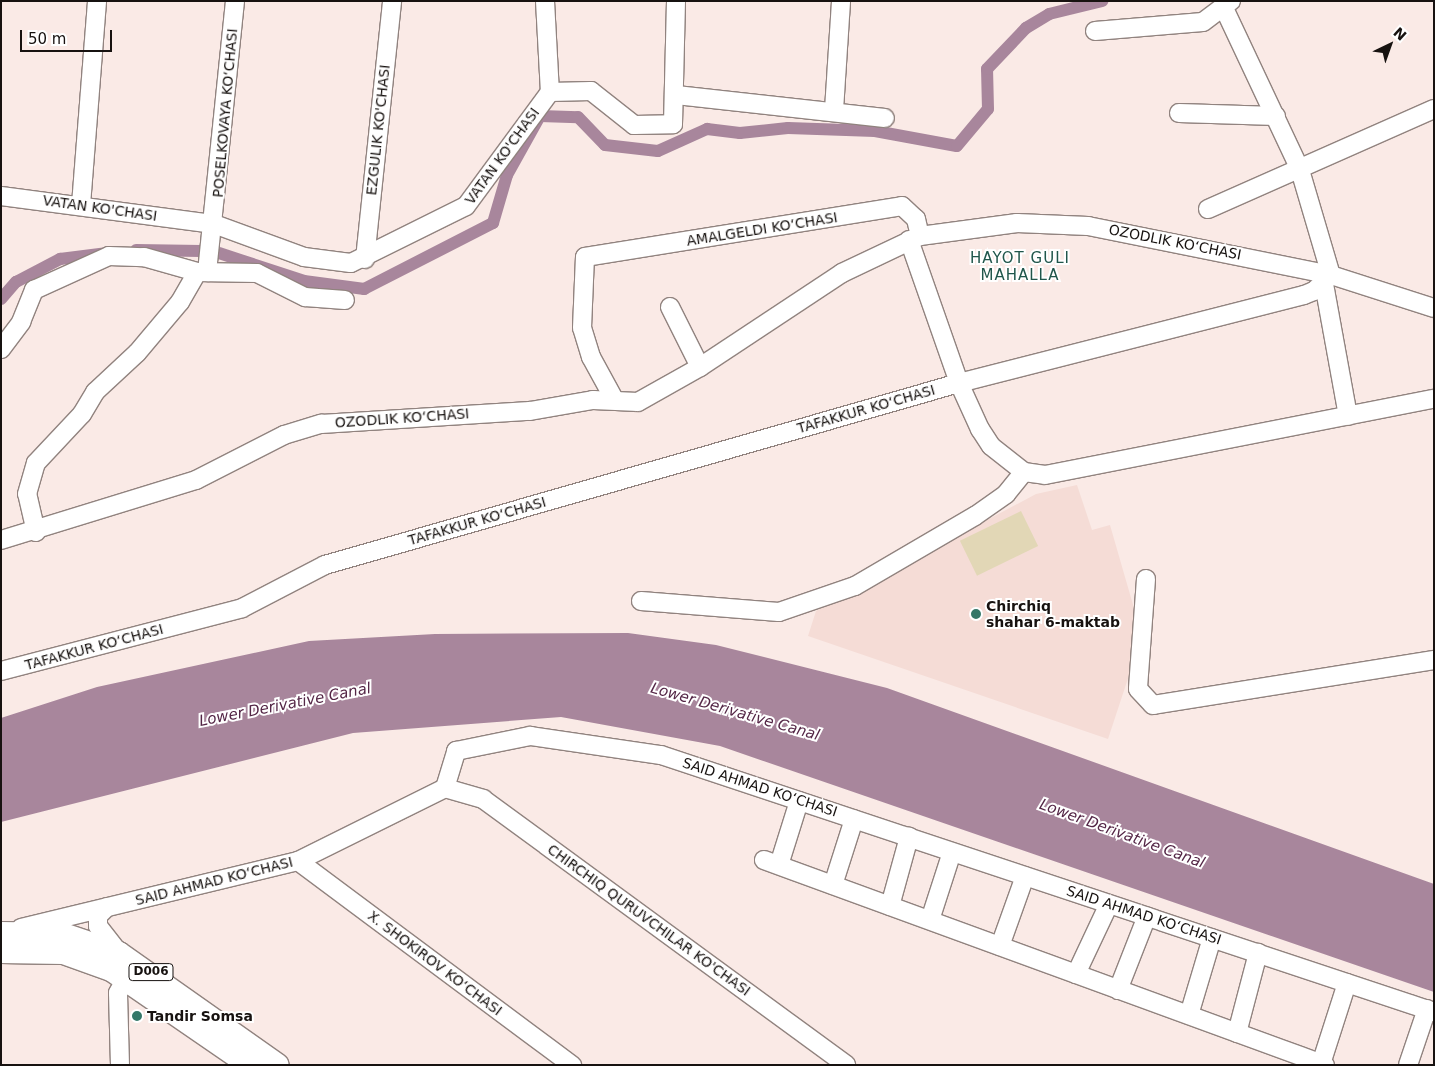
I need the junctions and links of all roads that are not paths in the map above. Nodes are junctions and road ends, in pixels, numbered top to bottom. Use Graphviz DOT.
graph roads {
  1 [pos="97,1"];
  2 [pos="235,1"];
  3 [pos="392,1"];
  4 [pos="545,1"];
  5 [pos="676,1"];
  6 [pos="841,1"];
  7 [pos="1227,4"];
  8 [pos="1095,31"];
  9 [pos="550,92"];
  10 [pos="676,95"];
  11 [pos="1434,109"];
  12 [pos="834,110"];
  13 [pos="1179,113"];
  14 [pos="1276,116"];
  15 [pos="885,118"];
  16 [pos="1300,170"];
  17 [pos="1,196"];
  18 [pos="80,204"];
  19 [pos="1208,209"];
  20 [pos="214,224"];
  21 [pos="914,238"];
  22 [pos="365,260"];
  23 [pos="202,272"];
  24 [pos="1327,280"];
  25 [pos="345,300"];
  26 [pos="670,307"];
  27 [pos="1434,308"];
  28 [pos="1,349"];
  29 [pos="700,366"];
  30 [pos="959,383"];
  31 [pos="614,399"];
  32 [pos="1434,399"];
  33 [pos="1348,416"];
  34 [pos="1024,472"];
  35 [pos="36,532"];
  36 [pos="1,540"];
  37 [pos="1146,579"];
  38 [pos="641,601"];
  39 [pos="1434,660"];
  40 [pos="1,671"];
  41 [pos="444,788"];
  42 [pos="799,800"];
  43 [pos="854,819"];
  44 [pos="909,837"];
  45 [pos="952,852"];
  46 [pos="298,861"];
  47 [pos="1025,876"];
  48 [pos="833,885"];
  49 [pos="1109,904"];
  50 [pos="890,906"];
  51 [pos="107,907"];
  52 [pos="1147,916"];
  53 [pos="930,920"];
  54 [pos="1212,938"];
  55 [pos="2,939"];
  56 [pos="1000,946"];
  57 [pos="119,953"];
  58 [pos="1258,953"];
  59 [pos="1076,974"];
  60 [pos="126,978"];
  61 [pos="1347,983"];
  62 [pos="1118,990"];
  63 [pos="1430,1011"];
  64 [pos="1189,1015"];
  65 [pos="1237,1033"];
  66 [pos="1323,1064"];
  67 [pos="120,1065"];
  68 [pos="249,1065"];
  69 [pos="278,1065"];
  70 [pos="572,1065"];
  71 [pos="846,1065"];
  72 [pos="1408,1065"];
  1 -- 18 [label="street"];
  2 -- 20 [label="street, POSELKOVAYA KO‘CHASI"];
  3 -- 22 [label="street, EZGULIK KO'CHASI"];
  4 -- 9 [label="street"];
  5 -- 10 [label="street"];
  6 -- 12 [label="street"];
  7 -- 8 [label="street"];
  7 -- 14 [label="street"];
  9 -- 10 [label="street"];
  9 -- 22 [label="street, VATAN KO'CHASI"];
  10 -- 12 [label="street"];
  11 -- 16 [label="street"];
  12 -- 15 [label="street"];
  13 -- 14 [label="street"];
  14 -- 16 [label="street"];
  16 -- 19 [label="street"];
  16 -- 24 [label="street"];
  17 -- 18 [label="street, VATAN KO'CHASI"];
  18 -- 20 [label="street, VATAN KO'CHASI"];
  20 -- 22 [label="street, VATAN KO'CHASI"];
  20 -- 23 [label="street, POSELKOVAYA KO‘CHASI"];
  21 -- 24 [label="street, OZODLIK KO‘CHASI"];
  21 -- 29 [label="street, OZODLIK KO‘CHASI"];
  21 -- 30 [label="street"];
  21 -- 31 [label="street, AMALGELDI KO‘CHASI"];
  23 -- 25 [label="street"];
  23 -- 28 [label="street"];
  23 -- 35 [label="street"];
  24 -- 27 [label="street"];
  24 -- 30 [label="street, TAFAKKUR KO‘CHASI"];
  24 -- 33 [label="street"];
  26 -- 29 [label="street"];
  29 -- 31 [label="street, OZODLIK KO‘CHASI"];
  30 -- 34 [label="street"];
  30 -- 40 [label="street, TAFAKKUR KO‘CHASI"];
  31 -- 35 [label="street, OZODLIK KO‘CHASI"];
  32 -- 33 [label="street"];
  33 -- 34 [label="street"];
  34 -- 38 [label="street"];
  35 -- 36 [label="street, OZODLIK KO‘CHASI"];
  37 -- 39 [label="street"];
  41 -- 42 [label="street, SAID AHMAD KO‘CHASI"];
  41 -- 46 [label="street, SAID AHMAD KO‘CHASI"];
  41 -- 71 [label="street, CHIRCHIQ QURUVCHILAR KO'CHASI"];
  42 -- 43 [label="street, SAID AHMAD KO‘CHASI"];
  42 -- 48 [label="street"];
  43 -- 44 [label="street, SAID AHMAD KO‘CHASI"];
  43 -- 48 [label="street"];
  44 -- 45 [label="street, SAID AHMAD KO‘CHASI"];
  44 -- 50 [label="street"];
  45 -- 47 [label="street, SAID AHMAD KO‘CHASI"];
  45 -- 53 [label="street"];
  46 -- 51 [label="street, SAID AHMAD KO‘CHASI"];
  46 -- 70 [label="street, X. SHOKIROV KO‘CHASI"];
  47 -- 49 [label="street, SAID AHMAD KO‘CHASI"];
  47 -- 56 [label="street"];
  48 -- 50 [label="street"];
  49 -- 52 [label="street, SAID AHMAD KO‘CHASI"];
  49 -- 59 [label="street"];
  50 -- 53 [label="street"];
  51 -- 55 [label="street, SAID AHMAD KO‘CHASI"];
  51 -- 57 [label="street"];
  52 -- 54 [label="street, SAID AHMAD KO‘CHASI"];
  52 -- 62 [label="street"];
  53 -- 56 [label="street"];
  54 -- 58 [label="street, SAID AHMAD KO‘CHASI"];
  54 -- 64 [label="street"];
  55 -- 57 [label="main road, D006"];
  55 -- 60 [label="main road, D006"];
  56 -- 59 [label="street"];
  57 -- 69 [label="main road, D006"];
  58 -- 61 [label="street, SAID AHMAD KO‘CHASI"];
  58 -- 65 [label="street"];
  59 -- 62 [label="street"];
  60 -- 67 [label="street"];
  60 -- 68 [label="main road, D006"];
  61 -- 63 [label="street, SAID AHMAD KO‘CHASI"];
  61 -- 66 [label="street"];
  62 -- 64 [label="street"];
  63 -- 72 [label="street"];
  64 -- 65 [label="street"];
  65 -- 66 [label="street"];
}
